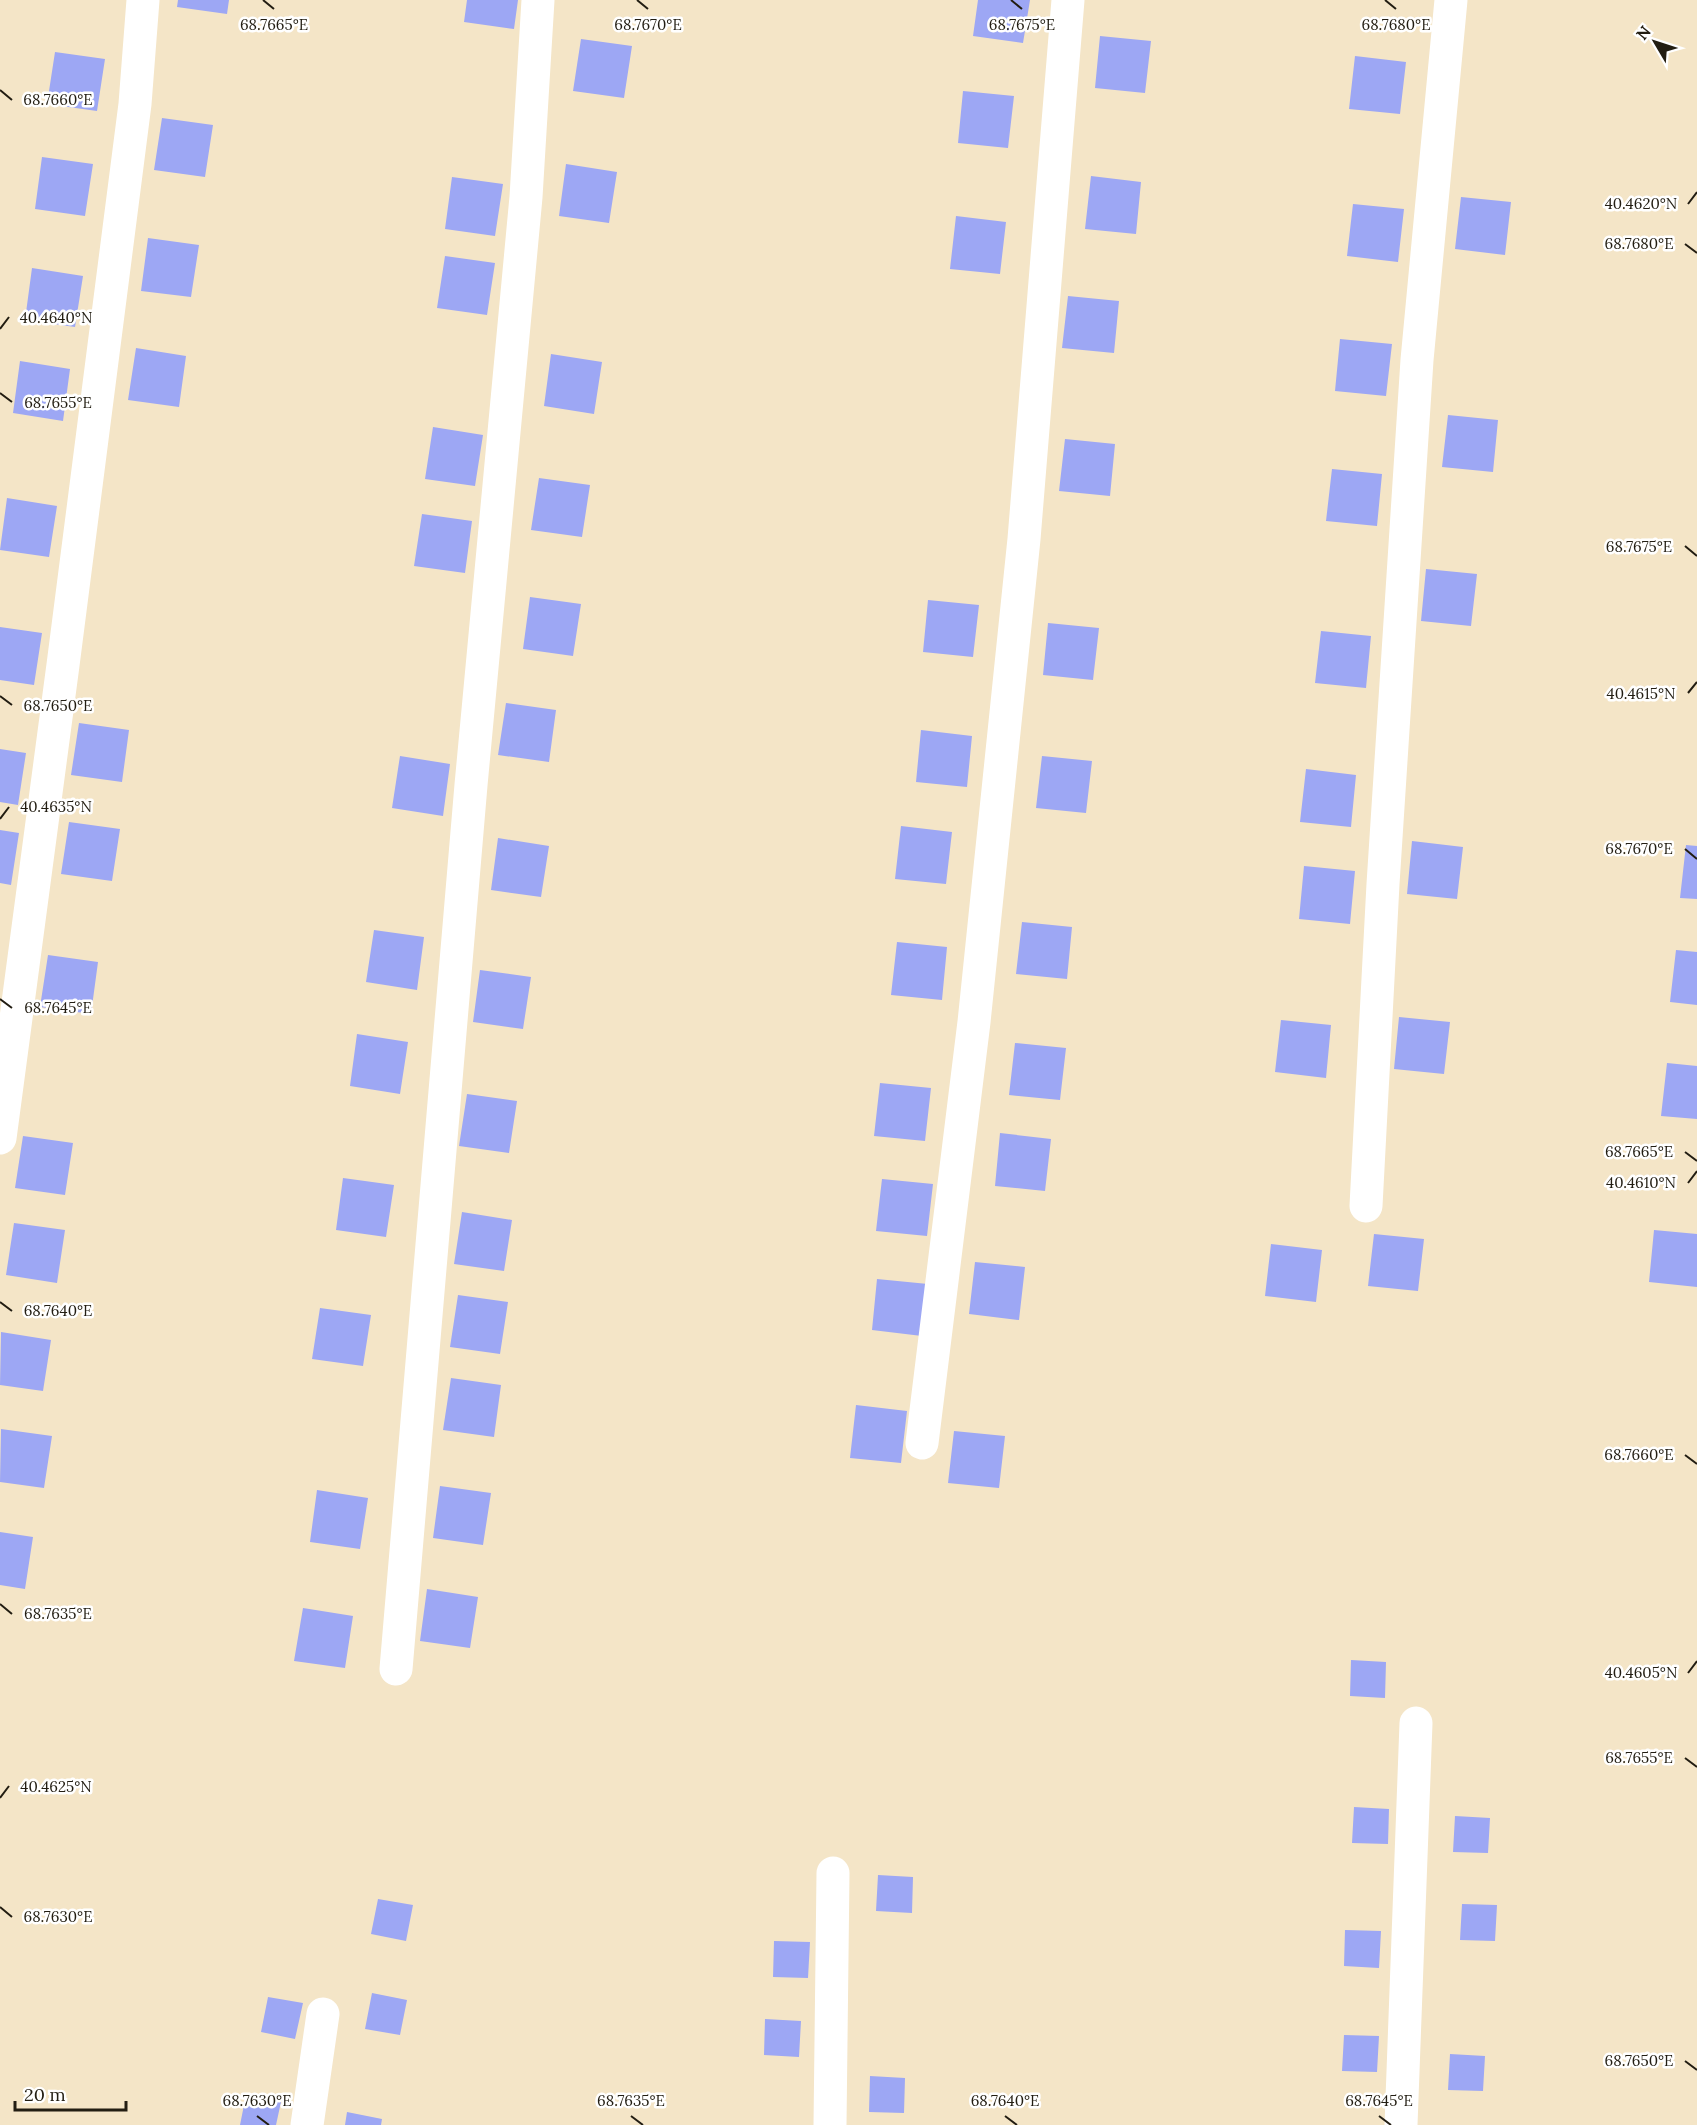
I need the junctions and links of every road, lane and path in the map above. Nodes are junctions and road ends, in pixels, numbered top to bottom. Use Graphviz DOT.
graph roads {
  1 [pos="143,0"];
  2 [pos="538,0"];
  3 [pos="1068,0"];
  4 [pos="1451,0"];
  5 [pos="0,1138"];
  6 [pos="1365,1206"];
  7 [pos="922,1443"];
  8 [pos="396,1669"];
  9 [pos="1416,1723"];
  10 [pos="833,1873"];
  11 [pos="324,2014"];
  12 [pos="307,2125"];
  13 [pos="830,2125"];
  14 [pos="1401,2125"];
  1 -- 5 [label="street"];
  2 -- 8 [label="street"];
  3 -- 7 [label="street"];
  4 -- 6 [label="street"];
  9 -- 14 [label="street"];
  10 -- 13 [label="street"];
  11 -- 12 [label="street"];
}
